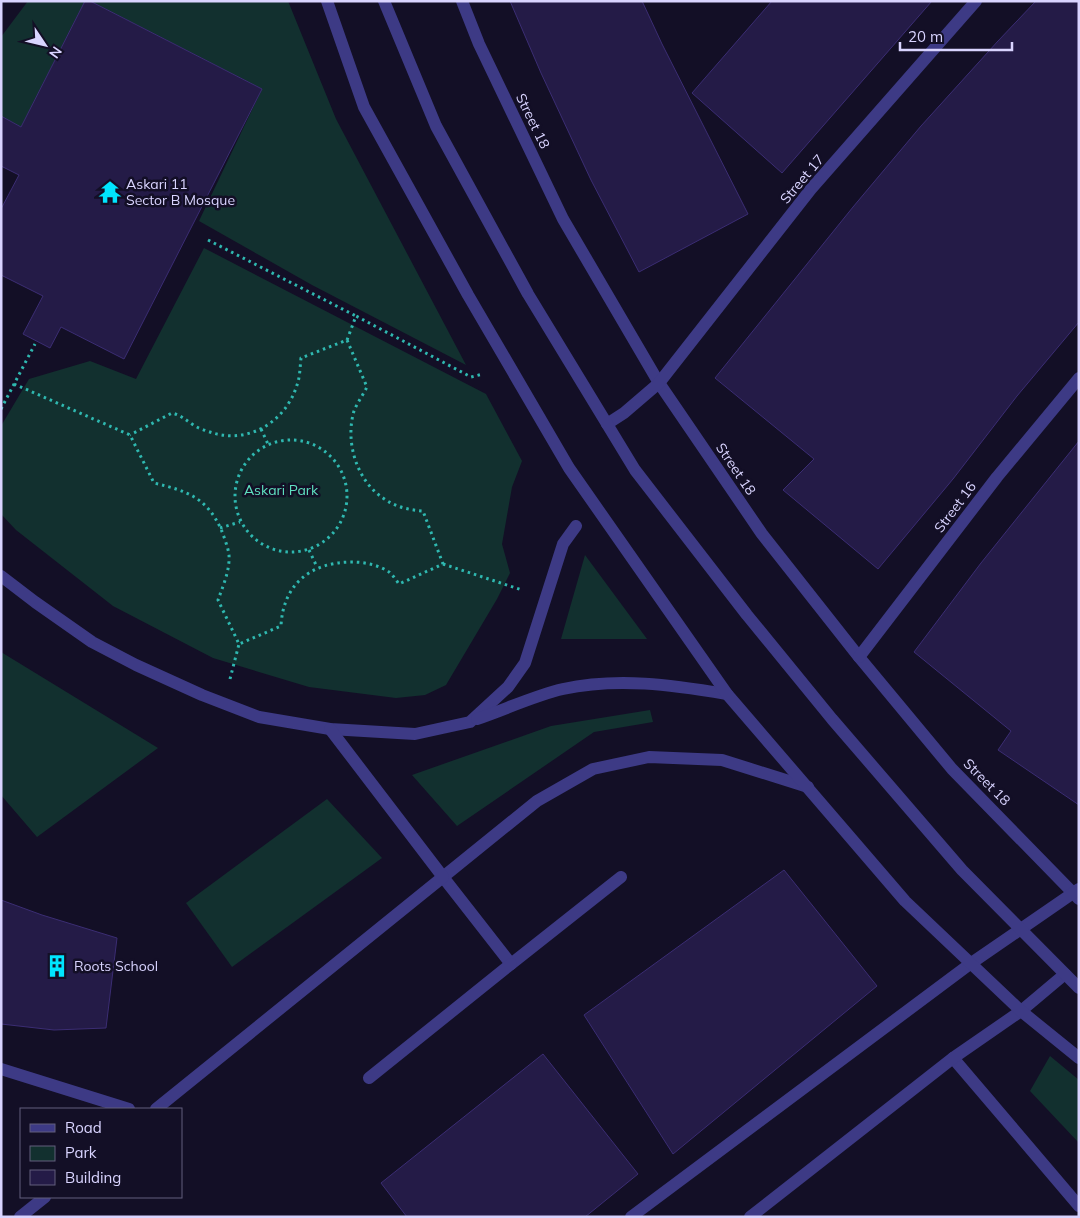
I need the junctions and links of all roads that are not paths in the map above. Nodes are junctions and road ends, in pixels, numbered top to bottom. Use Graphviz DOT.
graph roads {
  1 [pos="327,1"];
  2 [pos="384,1"];
  3 [pos="462,1"];
  4 [pos="976,1"];
  5 [pos="1079,378"];
  6 [pos="659,383"];
  7 [pos="607,424"];
  8 [pos="576,526"];
  9 [pos="1,576"];
  10 [pos="859,657"];
  11 [pos="727,694"];
  12 [pos="470,722"];
  13 [pos="330,729"];
  14 [pos="808,787"];
  15 [pos="443,877"];
  16 [pos="621,878"];
  17 [pos="1077,894"];
  18 [pos="1020,930"];
  19 [pos="511,964"];
  20 [pos="970,964"];
  21 [pos="1065,974"];
  22 [pos="1079,988"];
  23 [pos="1021,1011"];
  24 [pos="953,1058"];
  25 [pos="1079,1058"];
  26 [pos="1,1069"];
  27 [pos="369,1078"];
  28 [pos="126,1108"];
  29 [pos="157,1108"];
  30 [pos="44,1198"];
  31 [pos="1079,1206"];
  32 [pos="20,1217"];
  33 [pos="631,1217"];
  34 [pos="750,1217"];
  1 -- 11 [label="street"];
  2 -- 7 [label="street"];
  3 -- 6 [label="street, Street 18"];
  4 -- 6 [label="street, Street 17"];
  5 -- 10 [label="street, Street 16"];
  6 -- 7 [label="street, Street 17"];
  6 -- 10 [label="street, Street 18"];
  7 -- 18 [label="street"];
  8 -- 12 [label="street"];
  9 -- 13 [label="street"];
  10 -- 17 [label="street, Street 18"];
  11 -- 12 [label="street"];
  11 -- 14 [label="street"];
  12 -- 13 [label="street"];
  13 -- 15 [label="street"];
  14 -- 15 [label="street"];
  14 -- 20 [label="street"];
  15 -- 19 [label="street"];
  15 -- 29 [label="street"];
  16 -- 19 [label="street"];
  17 -- 18 [label="street"];
  18 -- 20 [label="street"];
  18 -- 21 [label="street"];
  19 -- 27 [label="street"];
  20 -- 23 [label="street"];
  20 -- 33 [label="street"];
  21 -- 22 [label="street"];
  21 -- 23 [label="street"];
  23 -- 24 [label="street"];
  23 -- 25 [label="street"];
  24 -- 31 [label="street"];
  24 -- 34 [label="street"];
  26 -- 28 [label="street"];
  30 -- 32 [label="street"];
}
